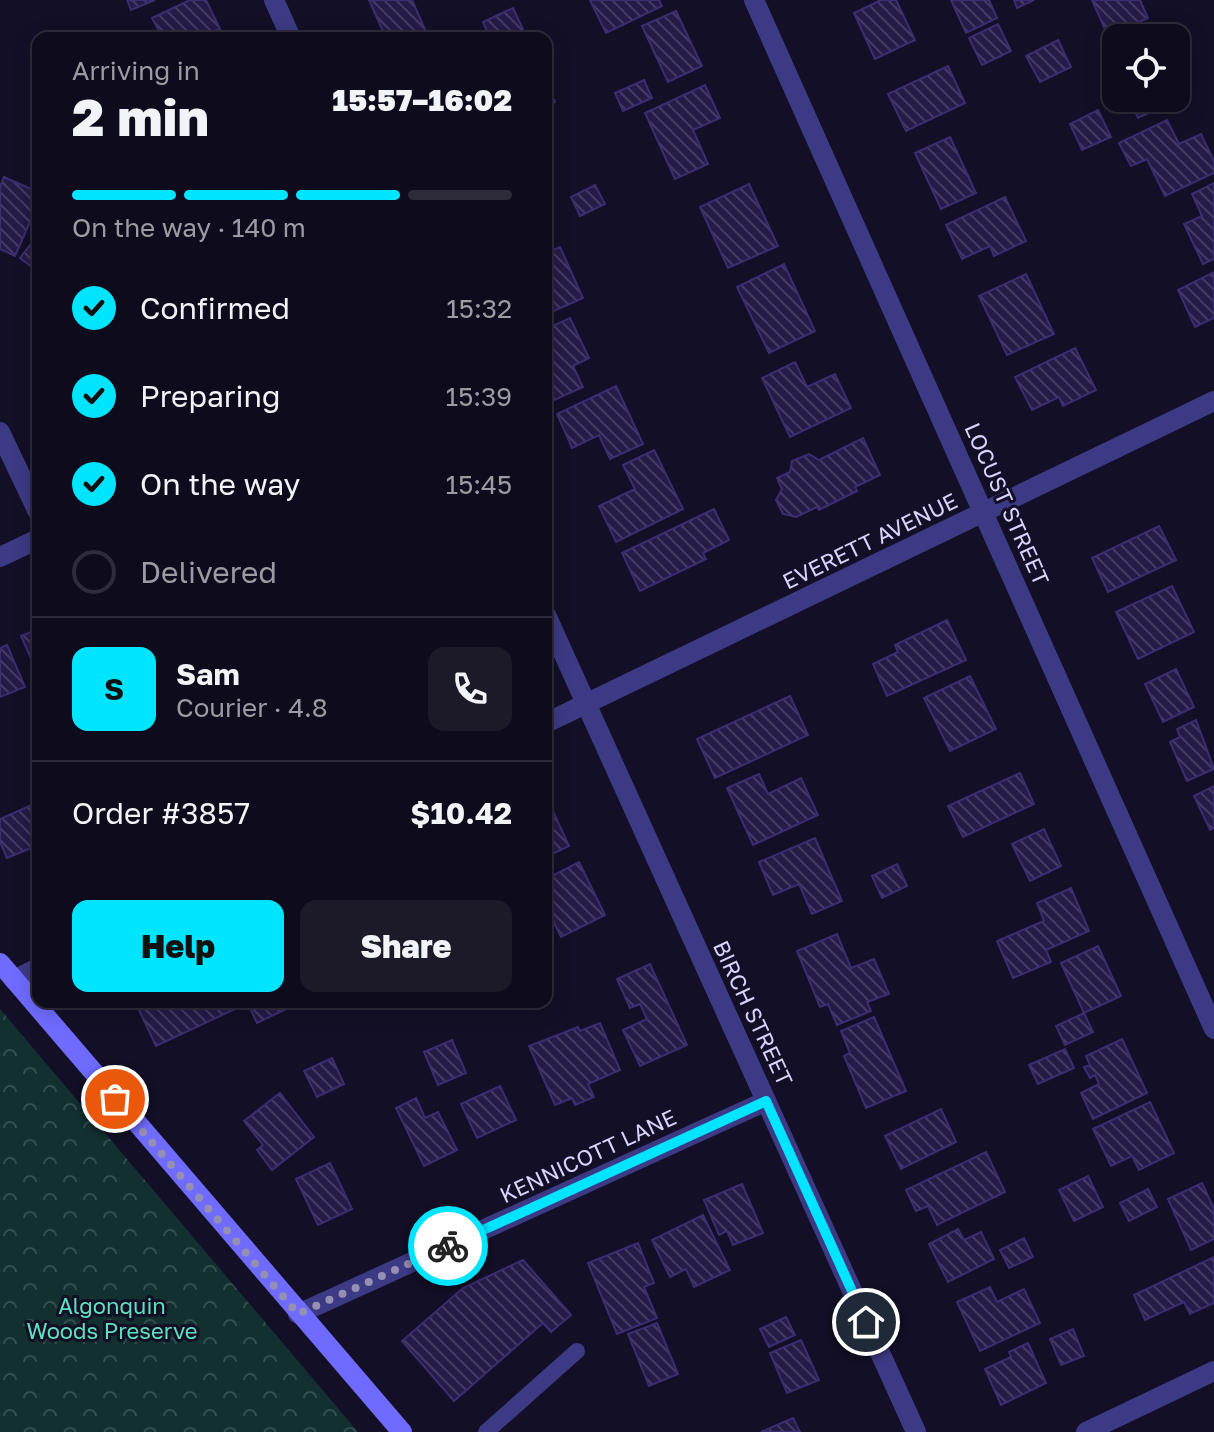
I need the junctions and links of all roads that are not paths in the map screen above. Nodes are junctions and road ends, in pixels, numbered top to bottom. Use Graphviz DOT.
graph roads {
  1 [pos="274,0"];
  2 [pos="754,0"];
  3 [pos="288,32"];
  4 [pos="1214,401"];
  5 [pos="0,432"];
  6 [pos="32,499"];
  7 [pos="985,512"];
  8 [pos="32,542"];
  9 [pos="0,557"];
  10 [pos="552,628"];
  11 [pos="586,704"];
  12 [pos="552,720"];
  13 [pos="0,963"];
  14 [pos="32,971"];
  15 [pos="14,980"];
  16 [pos="32,1001"];
  17 [pos="38,1008"];
  18 [pos="1214,1029"];
  19 [pos="766,1101"];
  20 [pos="298,1314"];
  21 [pos="577,1351"];
  22 [pos="1214,1371"];
  23 [pos="402,1432"];
  24 [pos="486,1432"];
  25 [pos="916,1432"];
  26 [pos="1086,1432"];
  1 -- 3 [label="street"];
  2 -- 7 [label="street, LOCUST STREET"];
  4 -- 7 [label="street, EVERETT AVENUE"];
  5 -- 6 [label="street"];
  7 -- 11 [label="street, EVERETT AVENUE"];
  7 -- 18 [label="street, LOCUST STREET"];
  8 -- 9 [label="street"];
  10 -- 11 [label="street, BIRCH STREET"];
  11 -- 12 [label="street, EVERETT AVENUE"];
  11 -- 19 [label="street, BIRCH STREET"];
  13 -- 15 [label="main road"];
  14 -- 15 [label="street"];
  15 -- 16 [label="main road"];
  17 -- 20 [label="main road"];
  19 -- 20 [label="street, KENNICOTT LANE"];
  19 -- 25 [label="street, BIRCH STREET"];
  20 -- 23 [label="main road"];
  21 -- 24 [label="lane"];
  22 -- 26 [label="street"];
}
